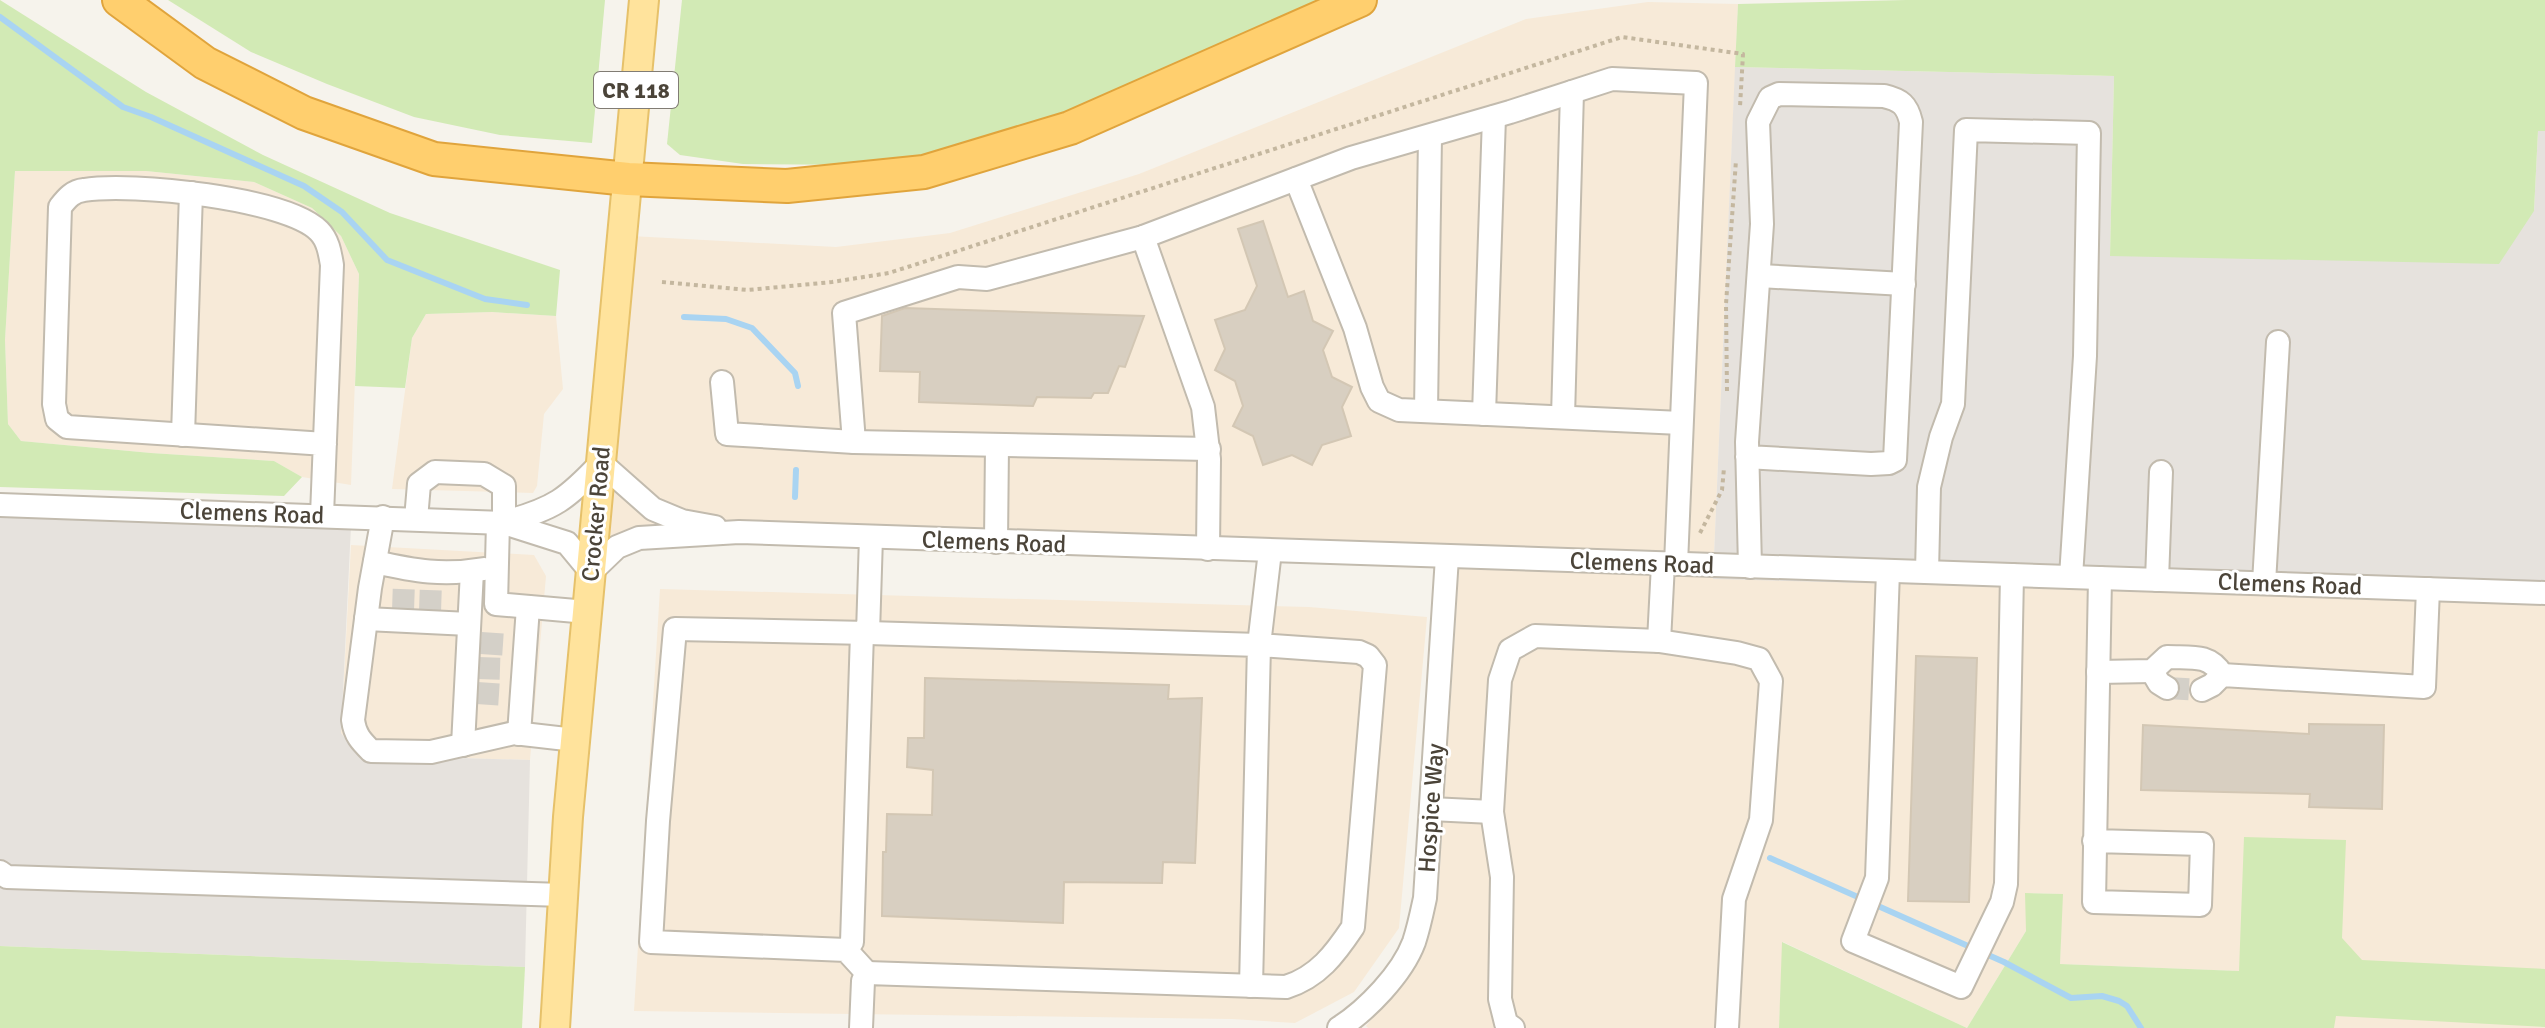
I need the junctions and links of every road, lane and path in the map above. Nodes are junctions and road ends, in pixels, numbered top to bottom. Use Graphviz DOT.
graph roads {
  1 [pos="119,0"];
  2 [pos="644,0"];
  3 [pos="1360,0"];
  4 [pos="1572,92"];
  5 [pos="1739,116"];
  6 [pos="1494,117"];
  7 [pos="1430,136"];
  8 [pos="1737,148"];
  9 [pos="628,179"];
  10 [pos="1296,179"];
  11 [pos="191,193"];
  12 [pos="1143,237"];
  13 [pos="1760,276"];
  14 [pos="662,282"];
  15 [pos="1904,284"];
  16 [pos="2278,342"];
  17 [pos="722,382"];
  18 [pos="1727,399"];
  19 [pos="1426,411"];
  20 [pos="1484,414"];
  21 [pos="1563,417"];
  22 [pos="1681,423"];
  23 [pos="183,435"];
  24 [pos="854,442"];
  25 [pos="325,444"];
  26 [pos="997,445"];
  27 [pos="1209,449"];
  28 [pos="1747,457"];
  29 [pos="1724,460"];
  30 [pos="601,463"];
  31 [pos="2161,472"];
  32 [pos="0,505"];
  33 [pos="322,515"];
  34 [pos="383,517"];
  35 [pos="416,519"];
  36 [pos="501,522"];
  37 [pos="739,532"];
  38 [pos="1698,535"];
  39 [pos="871,537"];
  40 [pos="996,542"];
  41 [pos="1208,549"];
  42 [pos="1270,551"];
  43 [pos="1447,557"];
  44 [pos="375,562"];
  45 [pos="1670,564"];
  46 [pos="497,566"];
  47 [pos="1750,567"];
  48 [pos="472,571"];
  49 [pos="1888,571"];
  50 [pos="591,572"];
  51 [pos="1927,572"];
  52 [pos="2012,575"];
  53 [pos="2071,577"];
  54 [pos="2100,578"];
  55 [pos="2157,580"];
  56 [pos="2264,583"];
  57 [pos="2428,589"];
  58 [pos="2545,593"];
  59 [pos="496,604"];
  60 [pos="528,607"];
  61 [pos="587,612"];
  62 [pos="366,619"];
  63 [pos="472,628"];
  64 [pos="865,633"];
  65 [pos="1659,641"];
  66 [pos="1259,645"];
  67 [pos="2098,672"];
  68 [pos="2222,675"];
  69 [pos="2202,690"];
  70 [pos="519,734"];
  71 [pos="575,740"];
  72 [pos="463,745"];
  73 [pos="1431,809"];
  74 [pos="1492,812"];
  75 [pos="2094,841"];
  76 [pos="0,872"];
  77 [pos="563,895"];
  78 [pos="846,950"];
  79 [pos="867,973"];
  80 [pos="1251,986"];
  81 [pos="555,1028"];
  82 [pos="861,1028"];
  83 [pos="1339,1028"];
  84 [pos="1513,1028"];
  85 [pos="1727,1028"];
  1 -- 9 [label="highway"];
  2 -- 9 [label="main road, Crocker Road / CR 118"];
  3 -- 9 [label="highway"];
  4 -- 6 [label="street"];
  4 -- 21 [label="street"];
  4 -- 22 [label="street"];
  5 -- 14 [label="path"];
  6 -- 7 [label="street"];
  6 -- 20 [label="street"];
  7 -- 10 [label="street"];
  7 -- 19 [label="street"];
  8 -- 18 [label="path"];
  9 -- 30 [label="main road, Crocker Road / CR 118"];
  10 -- 12 [label="street"];
  10 -- 19 [label="street"];
  11 -- 23 [label="street"];
  11 -- 23 [label="street"];
  11 -- 25 [label="street"];
  12 -- 24 [label="street"];
  12 -- 27 [label="street"];
  13 -- 15 [label="street"];
  13 -- 15 [label="street"];
  13 -- 28 [label="street"];
  15 -- 28 [label="street"];
  16 -- 56 [label="street"];
  17 -- 24 [label="street"];
  19 -- 20 [label="street"];
  20 -- 21 [label="street"];
  21 -- 22 [label="street"];
  22 -- 45 [label="street"];
  23 -- 25 [label="street"];
  24 -- 26 [label="street"];
  25 -- 33 [label="street"];
  26 -- 27 [label="street"];
  26 -- 40 [label="street"];
  27 -- 41 [label="street"];
  28 -- 47 [label="street"];
  29 -- 38 [label="path"];
  30 -- 36 [label="street, Clemens Road"];
  30 -- 37 [label="street, Clemens Road"];
  30 -- 50 [label="main road, Crocker Road / CR 118"];
  31 -- 55 [label="street"];
  32 -- 33 [label="street, Clemens Road"];
  33 -- 34 [label="street, Clemens Road"];
  34 -- 35 [label="street, Clemens Road"];
  34 -- 44 [label="street"];
  35 -- 36 [label="street, Clemens Road"];
  35 -- 36 [label="street"];
  36 -- 46 [label="street"];
  36 -- 50 [label="street, Clemens Road"];
  37 -- 39 [label="street, Clemens Road"];
  37 -- 50 [label="street, Clemens Road"];
  39 -- 40 [label="street, Clemens Road"];
  39 -- 64 [label="street"];
  40 -- 41 [label="street, Clemens Road"];
  41 -- 42 [label="street, Clemens Road"];
  42 -- 43 [label="street, Clemens Road"];
  42 -- 66 [label="street"];
  43 -- 45 [label="street, Clemens Road"];
  43 -- 73 [label="street, Hospice Way"];
  44 -- 48 [label="street"];
  44 -- 62 [label="street"];
  45 -- 47 [label="street, Clemens Road"];
  45 -- 65 [label="street"];
  46 -- 48 [label="street"];
  46 -- 59 [label="street"];
  47 -- 49 [label="street, Clemens Road"];
  48 -- 63 [label="street"];
  49 -- 51 [label="street, Clemens Road"];
  49 -- 52 [label="street"];
  50 -- 61 [label="main road, Crocker Road / CR 118"];
  51 -- 52 [label="street, Clemens Road"];
  51 -- 53 [label="street"];
  52 -- 53 [label="street, Clemens Road"];
  53 -- 54 [label="street, Clemens Road"];
  54 -- 55 [label="street, Clemens Road"];
  54 -- 67 [label="street"];
  55 -- 56 [label="street, Clemens Road"];
  56 -- 57 [label="street, Clemens Road"];
  57 -- 58 [label="street, Clemens Road"];
  57 -- 68 [label="street"];
  59 -- 60 [label="street"];
  59 -- 63 [label="street"];
  60 -- 61 [label="street"];
  60 -- 70 [label="street"];
  61 -- 71 [label="main road, Crocker Road / CR 118"];
  62 -- 63 [label="street"];
  62 -- 72 [label="street"];
  63 -- 72 [label="street"];
  64 -- 66 [label="street"];
  64 -- 78 [label="street"];
  64 -- 78 [label="street"];
  65 -- 74 [label="street"];
  65 -- 85 [label="street"];
  66 -- 80 [label="street"];
  66 -- 80 [label="street"];
  67 -- 68 [label="street"];
  67 -- 75 [label="street"];
  68 -- 69 [label="street"];
  70 -- 71 [label="street"];
  70 -- 72 [label="street"];
  71 -- 77 [label="main road, Crocker Road / CR 118"];
  73 -- 74 [label="street"];
  73 -- 83 [label="street, Hospice Way"];
  74 -- 84 [label="street"];
  75 -- 75 [label="street"];
  76 -- 77 [label="street"];
  77 -- 81 [label="main road, Crocker Road / CR 118"];
  78 -- 79 [label="street"];
  79 -- 80 [label="street"];
  79 -- 82 [label="street"];
}
